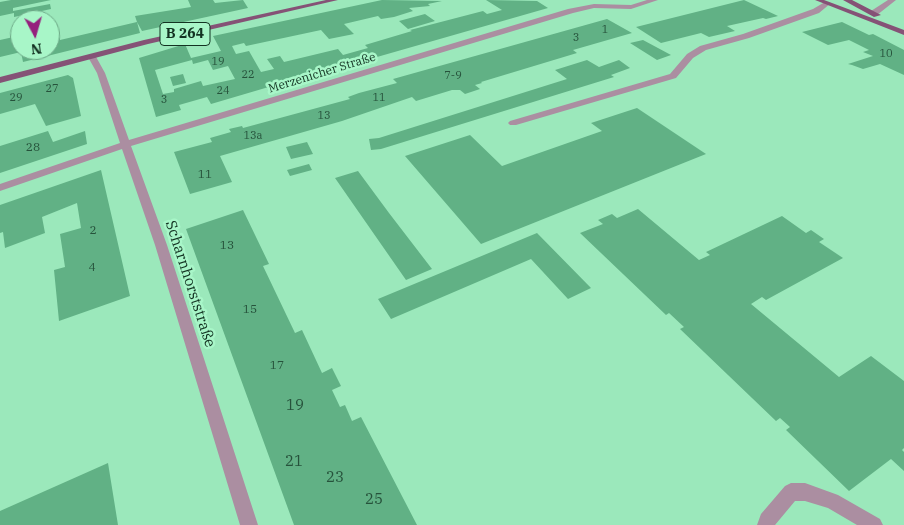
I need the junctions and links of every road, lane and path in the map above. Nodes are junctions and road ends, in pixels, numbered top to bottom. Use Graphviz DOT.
graph roads {
  1 [pos="335,0"];
  2 [pos="656,0"];
  3 [pos="846,0"];
  4 [pos="893,0"];
  5 [pos="822,1"];
  6 [pos="874,13"];
  7 [pos="904,33"];
  8 [pos="92,57"];
  9 [pos="0,80"];
  10 [pos="513,123"];
  11 [pos="127,144"];
  12 [pos="0,188"];
  13 [pos="249,525"];
  14 [pos="766,525"];
  15 [pos="874,525"];
  1 -- 8 [label="main road, B 264"];
  2 -- 11 [label="street, Merzenicher Straße"];
  3 -- 6 [label="main road"];
  4 -- 6 [label="street"];
  5 -- 7 [label="main road"];
  5 -- 10 [label="street"];
  6 -- 7 [label="main road"];
  8 -- 9 [label="main road, B 264"];
  8 -- 11 [label="street, Scharnhorststraße"];
  11 -- 12 [label="street, Merzenicher Straße"];
  11 -- 13 [label="street, Scharnhorststraße"];
  14 -- 15 [label="street"];
}
